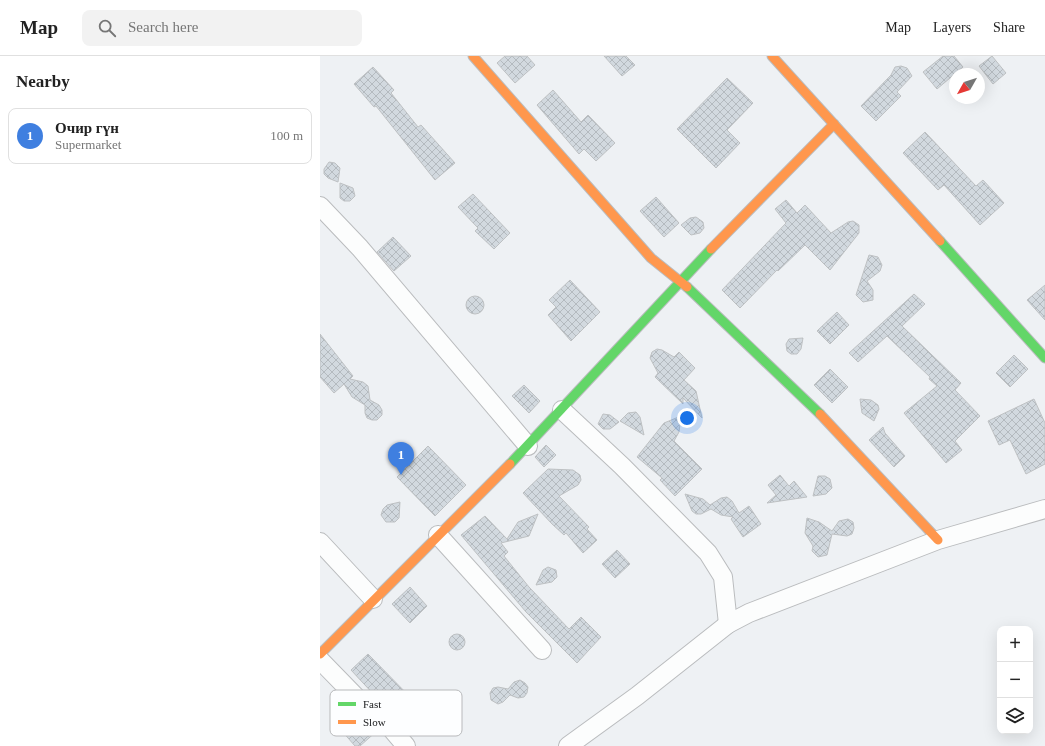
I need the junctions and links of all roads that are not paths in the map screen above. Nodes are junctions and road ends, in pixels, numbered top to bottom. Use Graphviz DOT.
graph roads {
  1 [pos="473,56"];
  2 [pos="772,56"];
  3 [pos="834,124"];
  4 [pos="320,206"];
  5 [pos="680,280"];
  6 [pos="1045,358"];
  7 [pos="562,410"];
  8 [pos="528,446"];
  9 [pos="1045,509"];
  10 [pos="438,535"];
  11 [pos="938,540"];
  12 [pos="320,542"];
  13 [pos="373,599"];
  14 [pos="728,624"];
  15 [pos="542,650"];
  16 [pos="320,654"];
  17 [pos="320,660"];
  18 [pos="349,690"];
  19 [pos="398,736"];
  20 [pos="406,746"];
  21 [pos="568,746"];
  1 -- 5 [label="street"];
  2 -- 3 [label="street"];
  3 -- 5 [label="street"];
  3 -- 6 [label="street"];
  4 -- 8 [label="street"];
  5 -- 7 [label="street"];
  5 -- 11 [label="street"];
  7 -- 8 [label="street"];
  7 -- 14 [label="street"];
  8 -- 10 [label="street"];
  9 -- 11 [label="street"];
  10 -- 13 [label="street"];
  10 -- 15 [label="street"];
  11 -- 14 [label="street"];
  12 -- 13 [label="street"];
  13 -- 16 [label="street"];
  14 -- 21 [label="street"];
  17 -- 18 [label="street"];
  19 -- 20 [label="street"];
}
